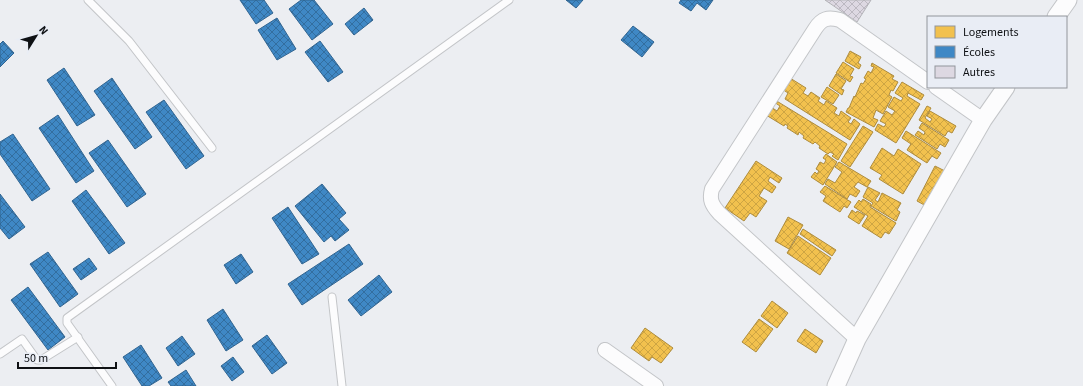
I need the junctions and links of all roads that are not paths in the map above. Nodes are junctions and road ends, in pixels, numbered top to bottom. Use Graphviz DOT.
graph roads {
  1 [pos="509,0"];
  2 [pos="1068,0"];
  3 [pos="92,1"];
  4 [pos="1057,16"];
  5 [pos="927,81"];
  6 [pos="937,88"];
  7 [pos="1005,88"];
  8 [pos="983,120"];
  9 [pos="212,148"];
  10 [pos="332,297"];
  11 [pos="78,337"];
  12 [pos="857,339"];
  13 [pos="605,350"];
  14 [pos="0,354"];
  15 [pos="112,386"];
  16 [pos="342,386"];
  17 [pos="656,386"];
  18 [pos="836,386"];
  1 -- 11 [label="lane"];
  2 -- 4 [label="street"];
  3 -- 9 [label="lane"];
  5 -- 12 [label="street"];
  6 -- 8 [label="street"];
  7 -- 8 [label="street"];
  8 -- 12 [label="street"];
  10 -- 16 [label="lane"];
  11 -- 14 [label="lane"];
  11 -- 15 [label="lane"];
  12 -- 18 [label="street"];
  13 -- 17 [label="street"];
}
